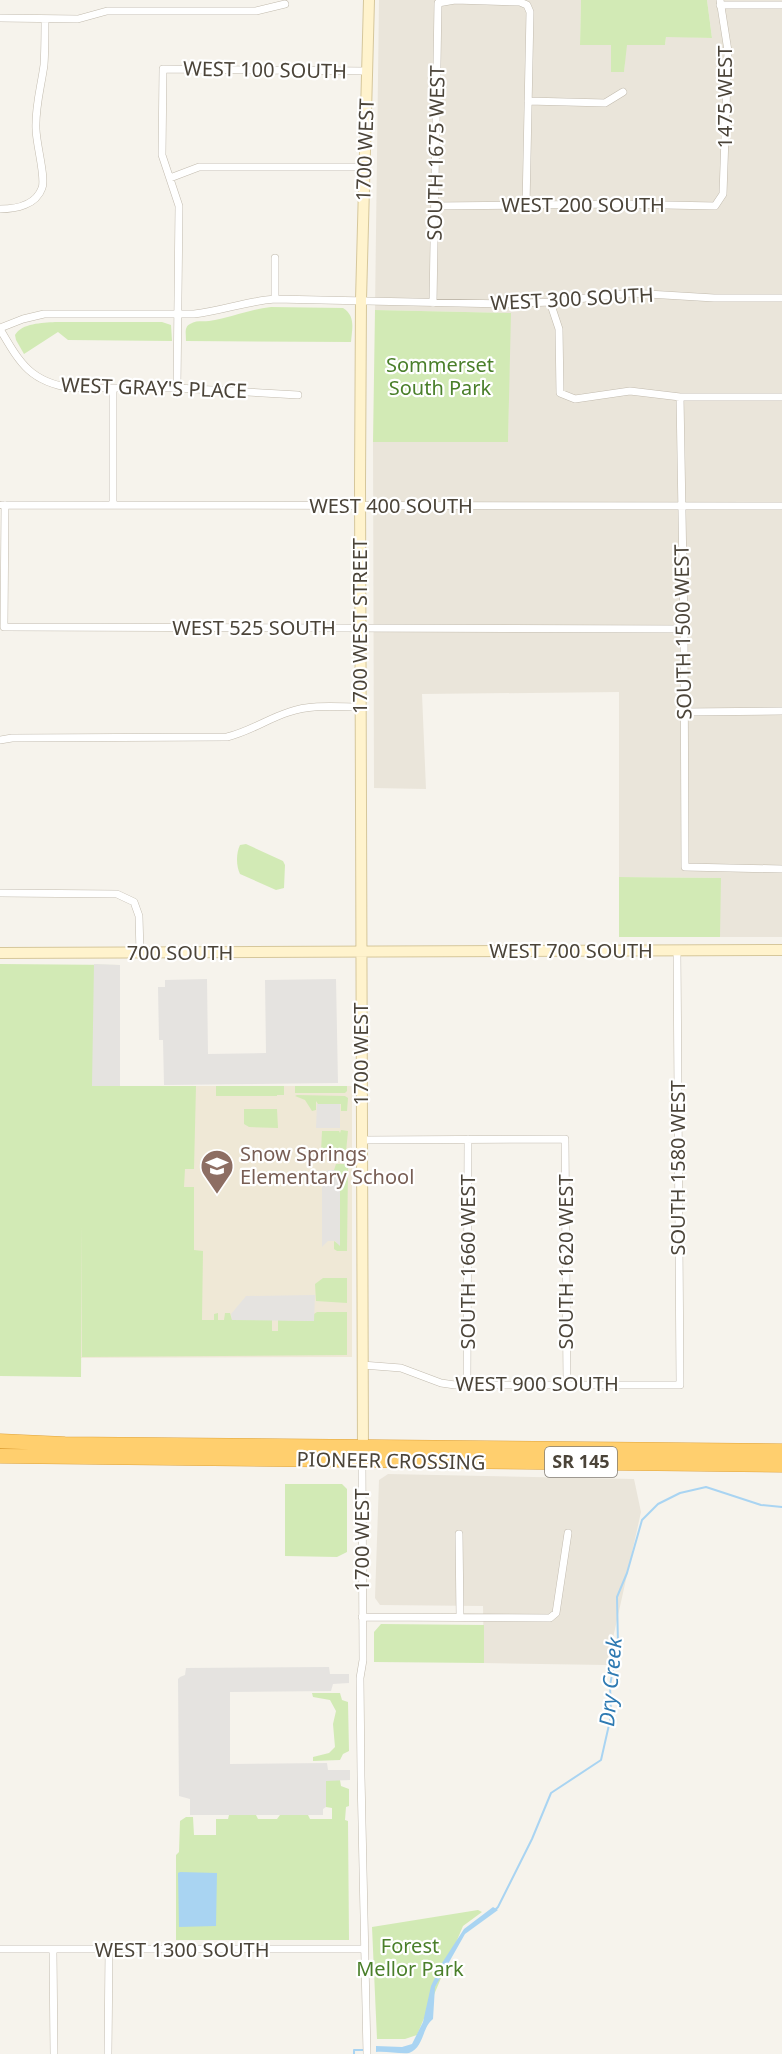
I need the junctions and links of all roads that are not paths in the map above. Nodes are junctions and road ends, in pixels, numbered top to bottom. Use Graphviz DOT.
graph roads {
  1 [pos="369,0"];
  2 [pos="455,0"];
  3 [pos="720,2"];
  4 [pos="285,3"];
  5 [pos="782,5"];
  6 [pos="0,18"];
  7 [pos="45,19"];
  8 [pos="367,71"];
  9 [pos="623,92"];
  10 [pos="528,101"];
  11 [pos="365,167"];
  12 [pos="170,178"];
  13 [pos="723,194"];
  14 [pos="436,206"];
  15 [pos="526,206"];
  16 [pos="0,209"];
  17 [pos="275,258"];
  18 [pos="782,298"];
  19 [pos="274,299"];
  20 [pos="361,300"];
  21 [pos="550,302"];
  22 [pos="433,303"];
  23 [pos="178,314"];
  24 [pos="0,329"];
  25 [pos="113,388"];
  26 [pos="177,388"];
  27 [pos="298,395"];
  28 [pos="680,397"];
  29 [pos="782,397"];
  30 [pos="112,504"];
  31 [pos="2,505"];
  32 [pos="360,506"];
  33 [pos="681,506"];
  34 [pos="782,506"];
  35 [pos="360,628"];
  36 [pos="684,629"];
  37 [pos="361,707"];
  38 [pos="685,711"];
  39 [pos="782,711"];
  40 [pos="0,741"];
  41 [pos="782,869"];
  42 [pos="0,893"];
  43 [pos="677,950"];
  44 [pos="782,950"];
  45 [pos="0,953"];
  46 [pos="140,953"];
  47 [pos="361,953"];
  48 [pos="468,1139"];
  49 [pos="362,1140"];
  50 [pos="362,1365"];
  51 [pos="467,1385"];
  52 [pos="567,1385"];
  53 [pos="680,1385"];
  54 [pos="0,1441"];
  55 [pos="363,1446"];
  56 [pos="782,1451"];
  57 [pos="0,1456"];
  58 [pos="362,1461"];
  59 [pos="782,1465"];
  60 [pos="568,1533"];
  61 [pos="459,1534"];
  62 [pos="362,1617"];
  63 [pos="460,1617"];
  64 [pos="0,1949"];
  65 [pos="364,1949"];
  66 [pos="53,1950"];
  67 [pos="109,1950"];
  68 [pos="54,2054"];
  69 [pos="108,2054"];
  70 [pos="367,2054"];
  1 -- 8 [label="street, 1700 WEST"];
  2 -- 10 [label="street"];
  2 -- 14 [label="street, SOUTH 1675 WEST"];
  3 -- 5 [label="street"];
  3 -- 13 [label="street, 1475 WEST"];
  4 -- 7 [label="street"];
  6 -- 7 [label="street"];
  7 -- 16 [label="street"];
  8 -- 11 [label="street, 1700 WEST"];
  8 -- 12 [label="street, WEST 100 SOUTH"];
  9 -- 10 [label="street"];
  10 -- 15 [label="street"];
  11 -- 12 [label="street"];
  11 -- 20 [label="street, 1700 WEST"];
  12 -- 23 [label="street"];
  13 -- 15 [label="street, WEST 200 SOUTH"];
  14 -- 15 [label="street, WEST 200 SOUTH"];
  14 -- 22 [label="street, SOUTH 1675 WEST"];
  17 -- 19 [label="street"];
  18 -- 21 [label="street, WEST 300 SOUTH"];
  19 -- 20 [label="street, WEST 300 SOUTH"];
  19 -- 23 [label="street, WEST 300 SOUTH"];
  20 -- 22 [label="street, WEST 300 SOUTH"];
  20 -- 32 [label="street, 1700 WEST STREET"];
  21 -- 22 [label="street, WEST 300 SOUTH"];
  21 -- 28 [label="street"];
  23 -- 24 [label="street, WEST 300 SOUTH"];
  23 -- 26 [label="street"];
  24 -- 25 [label="street, WEST GRAY'S PLACE"];
  25 -- 26 [label="street, WEST GRAY'S PLACE"];
  25 -- 30 [label="street"];
  26 -- 27 [label="street, WEST GRAY'S PLACE"];
  28 -- 29 [label="street"];
  28 -- 33 [label="street, SOUTH 1500 WEST"];
  30 -- 31 [label="street, WEST 400 SOUTH"];
  30 -- 32 [label="street, WEST 400 SOUTH"];
  31 -- 35 [label="street, WEST 525 SOUTH"];
  32 -- 33 [label="street, WEST 400 SOUTH"];
  32 -- 35 [label="street, 1700 WEST STREET"];
  33 -- 34 [label="street, WEST 400 SOUTH"];
  33 -- 36 [label="street, SOUTH 1500 WEST"];
  35 -- 36 [label="street, WEST 525 SOUTH"];
  35 -- 37 [label="street, 1700 WEST STREET"];
  36 -- 38 [label="street, SOUTH 1500 WEST"];
  37 -- 40 [label="street"];
  37 -- 47 [label="street, 1700 WEST STREET"];
  38 -- 39 [label="street"];
  38 -- 41 [label="street, SOUTH 1500 WEST"];
  42 -- 46 [label="street"];
  43 -- 44 [label="street, WEST 700 SOUTH"];
  43 -- 47 [label="street, WEST 700 SOUTH"];
  43 -- 53 [label="street, SOUTH 1580 WEST"];
  45 -- 46 [label="street, 700 SOUTH"];
  46 -- 47 [label="street, 700 SOUTH"];
  47 -- 49 [label="street, 1700 WEST"];
  48 -- 49 [label="street"];
  48 -- 51 [label="street, SOUTH 1660 WEST"];
  48 -- 52 [label="street, SOUTH 1620 WEST"];
  49 -- 50 [label="street, 1700 WEST"];
  50 -- 51 [label="street, WEST 900 SOUTH"];
  50 -- 55 [label="street, 1700 WEST"];
  51 -- 52 [label="street, WEST 900 SOUTH"];
  52 -- 53 [label="street, WEST 900 SOUTH"];
  54 -- 55 [label="highway, PIONEER CROSSING / SR 145"];
  55 -- 56 [label="highway, PIONEER CROSSING / SR 145"];
  55 -- 58 [label="street, 1700 WEST"];
  57 -- 58 [label="highway, PIONEER CROSSING / SR 145"];
  58 -- 59 [label="highway, PIONEER CROSSING / SR 145"];
  58 -- 62 [label="street, 1700 WEST"];
  60 -- 63 [label="street"];
  61 -- 63 [label="street"];
  62 -- 63 [label="street"];
  62 -- 65 [label="street, 1700 WEST"];
  64 -- 66 [label="street, WEST 1300 SOUTH"];
  65 -- 67 [label="street, WEST 1300 SOUTH"];
  65 -- 70 [label="street, 1700 WEST"];
  66 -- 67 [label="street, WEST 1300 SOUTH"];
  66 -- 68 [label="street"];
  67 -- 69 [label="street"];
}
